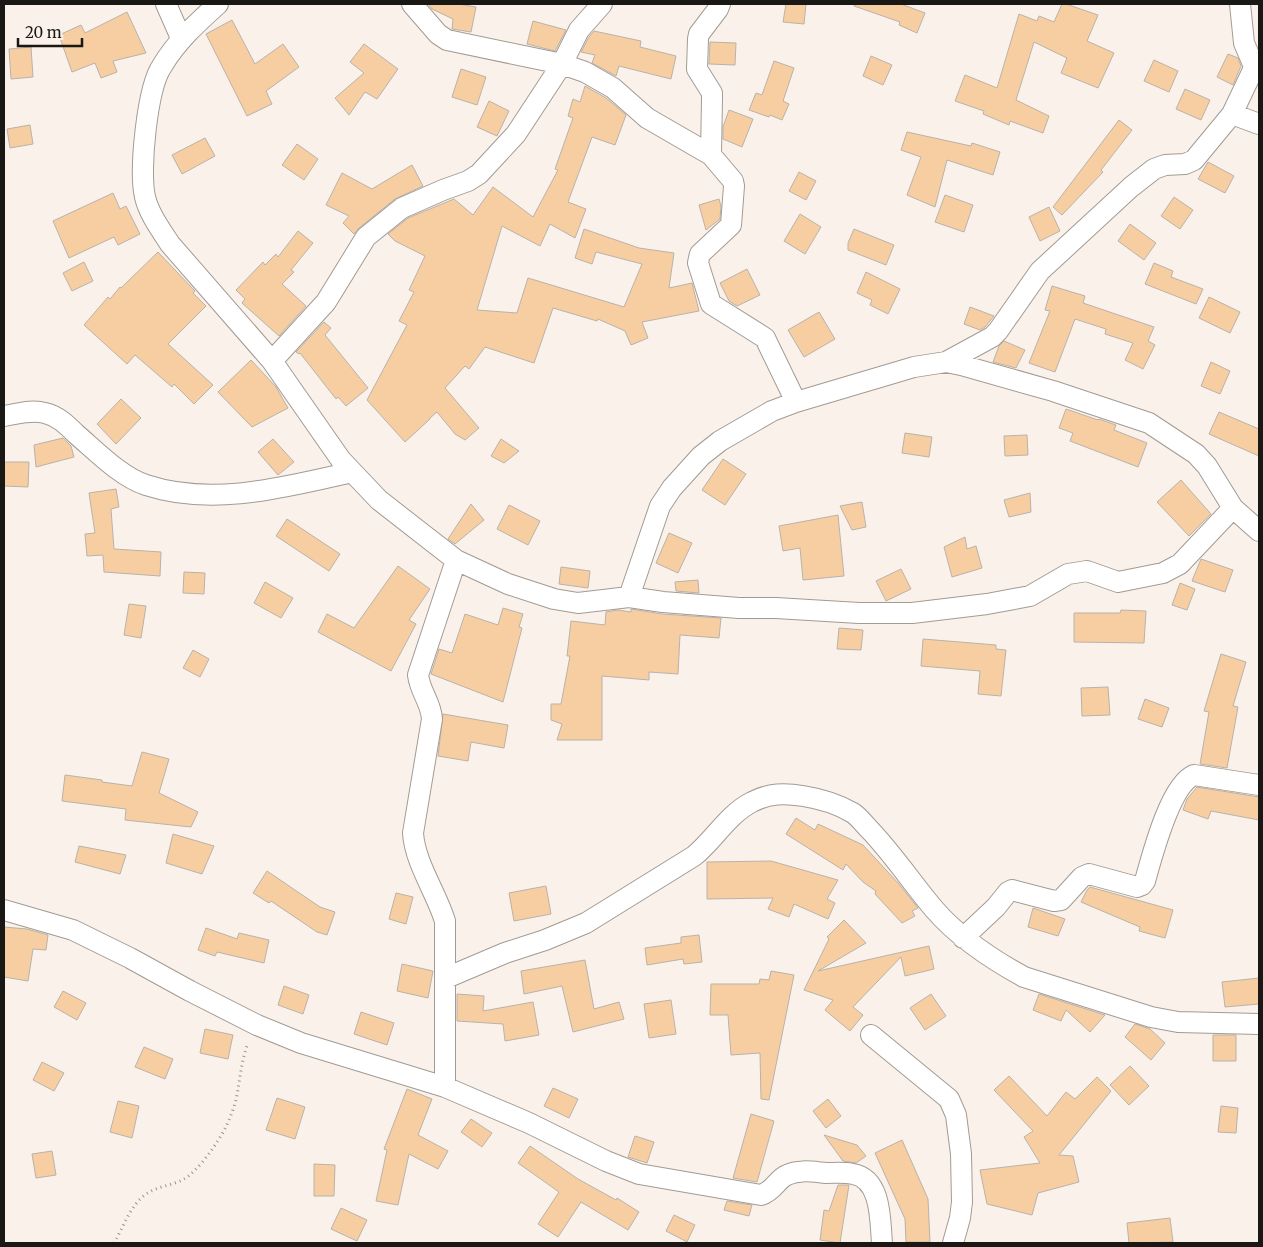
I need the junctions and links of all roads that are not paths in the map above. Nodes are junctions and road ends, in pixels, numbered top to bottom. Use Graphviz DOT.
graph roads {
  1 [pos="166,4"];
  2 [pos="218,4"];
  3 [pos="412,4"];
  4 [pos="602,4"];
  5 [pos="720,4"];
  6 [pos="1240,4"];
  7 [pos="181,38"];
  8 [pos="562,64"];
  9 [pos="1232,114"];
  10 [pos="1259,124"];
  11 [pos="711,155"];
  12 [pos="272,361"];
  13 [pos="931,364"];
  14 [pos="796,402"];
  15 [pos="4,416"];
  16 [pos="352,472"];
  17 [pos="1233,508"];
  18 [pos="1259,530"];
  19 [pos="456,560"];
  20 [pos="630,597"];
  21 [pos="1259,785"];
  22 [pos="4,910"];
  23 [pos="963,938"];
  24 [pos="446,978"];
  25 [pos="1259,1024"];
  26 [pos="871,1035"];
  27 [pos="445,1087"];
  28 [pos="882,1243"];
  29 [pos="953,1243"];
  1 -- 7 [label="street"];
  2 -- 7 [label="street"];
  3 -- 8 [label="street"];
  4 -- 8 [label="street"];
  5 -- 11 [label="street"];
  6 -- 9 [label="street"];
  7 -- 12 [label="street"];
  8 -- 11 [label="street"];
  8 -- 12 [label="street"];
  9 -- 10 [label="street"];
  9 -- 13 [label="street"];
  11 -- 14 [label="street"];
  12 -- 16 [label="street"];
  13 -- 14 [label="street"];
  13 -- 17 [label="street"];
  14 -- 20 [label="street"];
  15 -- 16 [label="street"];
  16 -- 19 [label="street"];
  17 -- 18 [label="street"];
  17 -- 20 [label="street"];
  19 -- 20 [label="street"];
  19 -- 24 [label="street"];
  21 -- 23 [label="street"];
  22 -- 27 [label="street"];
  23 -- 24 [label="street"];
  23 -- 25 [label="street"];
  24 -- 27 [label="street"];
  26 -- 29 [label="street"];
  27 -- 28 [label="street"];
}
